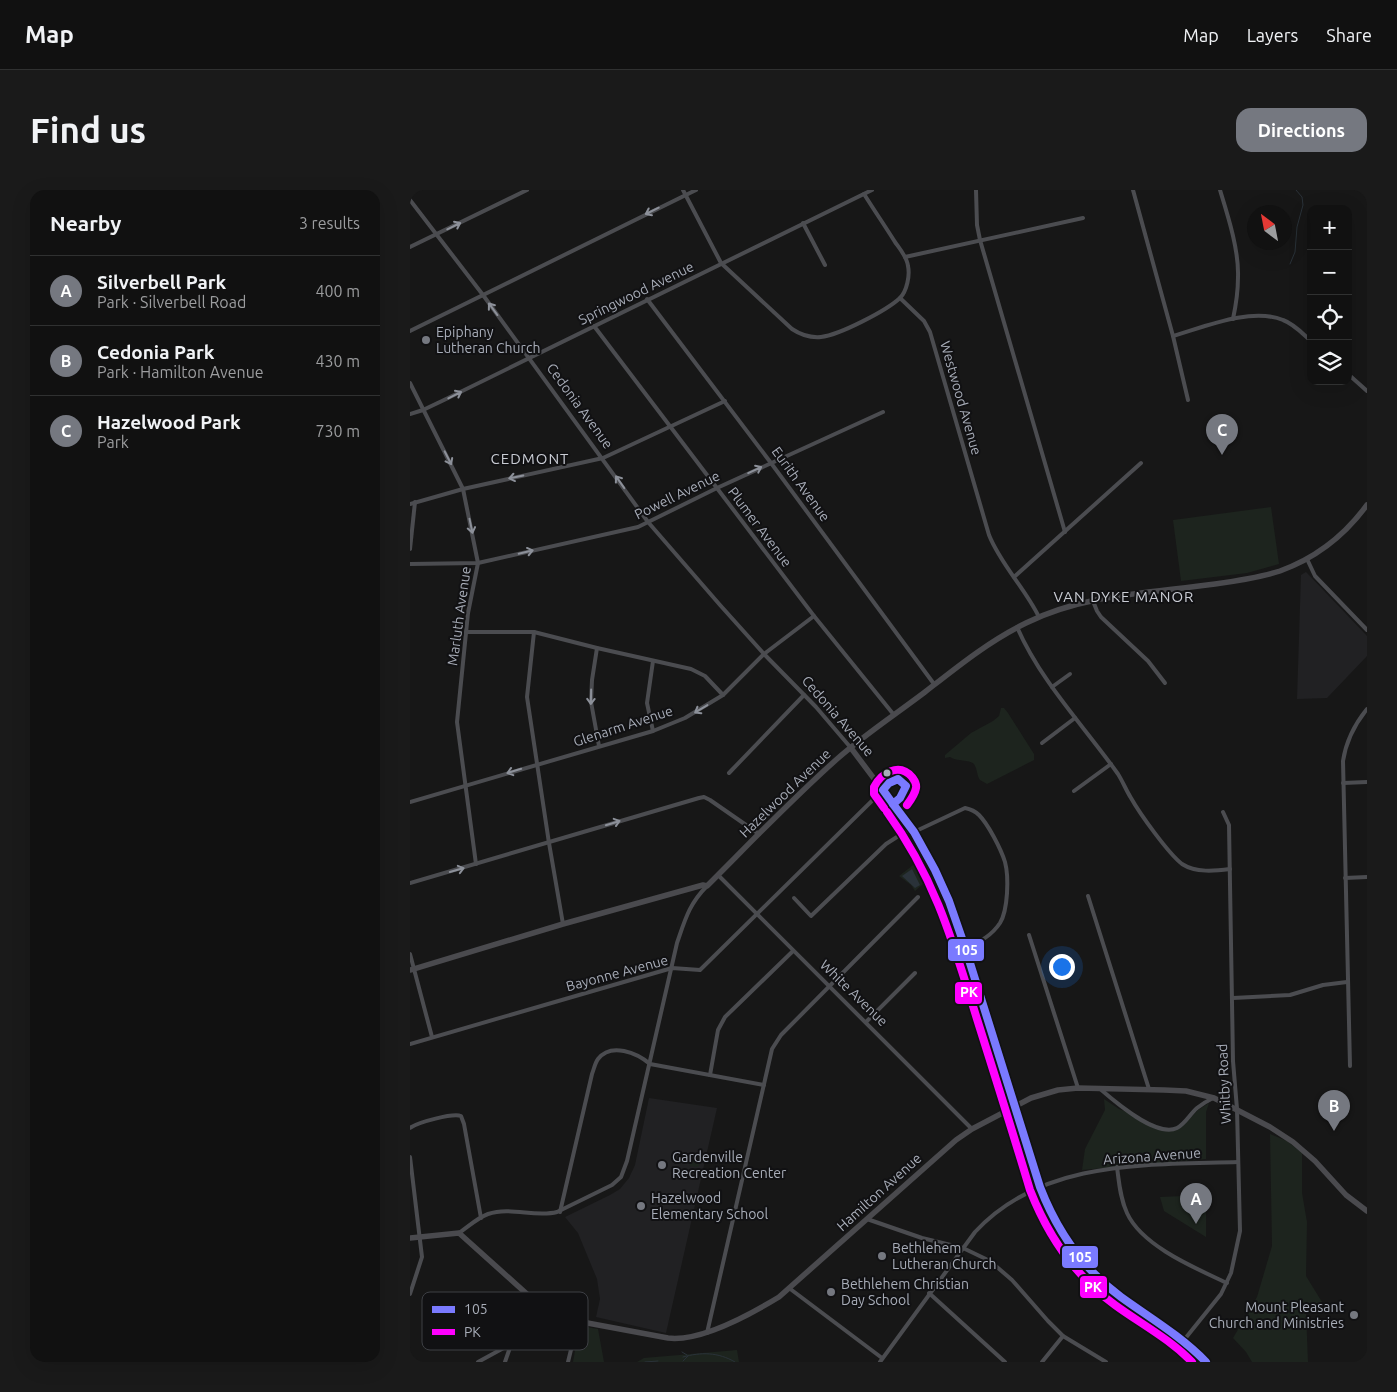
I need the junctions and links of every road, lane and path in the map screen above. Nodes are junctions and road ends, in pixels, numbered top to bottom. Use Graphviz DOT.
graph roads {
  1 [pos="527,190"];
  2 [pos="684,190"];
  3 [pos="696,190"];
  4 [pos="872,190"];
  5 [pos="976,190"];
  6 [pos="1133,190"];
  7 [pos="1220,190"];
  8 [pos="864,194"];
  9 [pos="686,195"];
  10 [pos="410,200"];
  11 [pos="1083,218"];
  12 [pos="803,223"];
  13 [pos="437,234"];
  14 [pos="980,240"];
  15 [pos="410,248"];
  16 [pos="905,257"];
  17 [pos="722,263"];
  18 [pos="825,265"];
  19 [pos="483,295"];
  20 [pos="900,298"];
  21 [pos="647,300"];
  22 [pos="1233,319"];
  23 [pos="594,326"];
  24 [pos="410,331"];
  25 [pos="1173,336"];
  26 [pos="1310,340"];
  27 [pos="529,358"];
  28 [pos="1352,378"];
  29 [pos="410,383"];
  30 [pos="1367,391"];
  31 [pos="1188,400"];
  32 [pos="725,401"];
  33 [pos="423,410"];
  34 [pos="883,412"];
  35 [pos="410,414"];
  36 [pos="670,427"];
  37 [pos="603,458"];
  38 [pos="772,462"];
  39 [pos="1141,463"];
  40 [pos="717,488"];
  41 [pos="463,489"];
  42 [pos="412,503"];
  43 [pos="1367,506"];
  44 [pos="648,522"];
  45 [pos="1065,532"];
  46 [pos="410,549"];
  47 [pos="1307,559"];
  48 [pos="478,563"];
  49 [pos="410,564"];
  50 [pos="1014,577"];
  51 [pos="1093,601"];
  52 [pos="814,616"];
  53 [pos="1039,617"];
  54 [pos="1017,627"];
  55 [pos="1367,630"];
  56 [pos="466,632"];
  57 [pos="534,632"];
  58 [pos="597,648"];
  59 [pos="764,654"];
  60 [pos="653,661"];
  61 [pos="1070,674"];
  62 [pos="1165,683"];
  63 [pos="934,684"];
  64 [pos="1052,687"];
  65 [pos="724,695"];
  66 [pos="804,695"];
  67 [pos="1367,709"];
  68 [pos="894,714"];
  69 [pos="1075,718"];
  70 [pos="653,731"];
  71 [pos="1042,743"];
  72 [pos="599,746"];
  73 [pos="851,748"];
  74 [pos="536,764"];
  75 [pos="1111,764"];
  76 [pos="729,773"];
  77 [pos="1367,782"];
  78 [pos="1343,783"];
  79 [pos="466,786"];
  80 [pos="883,790"];
  81 [pos="1074,791"];
  82 [pos="410,802"];
  83 [pos="1223,812"];
  84 [pos="912,830"];
  85 [pos="759,834"];
  86 [pos="549,843"];
  87 [pos="476,864"];
  88 [pos="1230,870"];
  89 [pos="718,875"];
  90 [pos="1367,877"];
  91 [pos="1345,878"];
  92 [pos="410,883"];
  93 [pos="707,886"];
  94 [pos="1088,896"];
  95 [pos="918,897"];
  96 [pos="794,898"];
  97 [pos="758,914"];
  98 [pos="563,924"];
  99 [pos="1029,935"];
  100 [pos="965,946"];
  101 [pos="793,951"];
  102 [pos="410,954"];
  103 [pos="672,968"];
  104 [pos="412,969"];
  105 [pos="915,973"];
  106 [pos="1347,982"];
  107 [pos="830,987"];
  108 [pos="1233,998"];
  109 [pos="866,1022"];
  110 [pos="432,1037"];
  111 [pos="410,1044"];
  112 [pos="650,1064"];
  113 [pos="1350,1066"];
  114 [pos="710,1075"];
  115 [pos="764,1085"];
  116 [pos="1078,1088"];
  117 [pos="1099,1088"];
  118 [pos="1149,1089"];
  119 [pos="1214,1098"];
  120 [pos="1015,1107"];
  121 [pos="1238,1109"];
  122 [pos="410,1128"];
  123 [pos="972,1129"];
  124 [pos="410,1157"];
  125 [pos="1238,1162"];
  126 [pos="1117,1167"];
  127 [pos="1040,1187"];
  128 [pos="1367,1211"];
  129 [pos="560,1212"];
  130 [pos="481,1218"];
  131 [pos="867,1219"];
  132 [pos="459,1233"];
  133 [pos="420,1236"];
  134 [pos="410,1238"];
  135 [pos="963,1248"];
  136 [pos="1227,1283"];
  137 [pos="789,1288"];
  138 [pos="525,1292"];
  139 [pos="929,1293"];
  140 [pos="410,1294"];
  141 [pos="588,1323"];
  142 [pos="707,1333"];
  143 [pos="1063,1336"];
  144 [pos="1184,1340"];
  145 [pos="500,1350"];
  146 [pos="509,1350"];
  147 [pos="881,1360"];
  148 [pos="478,1362"];
  149 [pos="505,1362"];
  150 [pos="1005,1362"];
  151 [pos="1042,1362"];
  152 [pos="1106,1362"];
  153 [pos="1206,1362"];
  13 -- 1 [label="street, one-way"];
  2 -- 9 [label="street"];
  3 -- 9 [label="street"];
  4 -- 8 [label="street, Springwood Avenue"];
  5 -- 14 [label="street"];
  6 -- 25 [label="street"];
  7 -- 22 [label="street"];
  8 -- 12 [label="street, Springwood Avenue"];
  8 -- 16 [label="street"];
  9 -- 17 [label="street"];
  9 -- 19 [label="street, one-way"];
  10 -- 13 [label="street, Cedonia Avenue"];
  11 -- 14 [label="street"];
  12 -- 17 [label="street, Springwood Avenue"];
  12 -- 18 [label="street"];
  13 -- 15 [label="street"];
  13 -- 19 [label="street, Cedonia Avenue"];
  14 -- 16 [label="street"];
  14 -- 45 [label="street"];
  16 -- 20 [label="street"];
  17 -- 20 [label="street"];
  17 -- 21 [label="street, Springwood Avenue"];
  19 -- 24 [label="street"];
  27 -- 19 [label="street, Cedonia Avenue, one-way"];
  20 -- 50 [label="street, Westwood Avenue"];
  21 -- 23 [label="street, Springwood Avenue"];
  21 -- 32 [label="street, Eurith Avenue"];
  22 -- 25 [label="street"];
  22 -- 26 [label="street"];
  23 -- 27 [label="street, Springwood Avenue"];
  23 -- 36 [label="street, Plumer Avenue"];
  25 -- 31 [label="street"];
  33 -- 27 [label="street, Springwood Avenue, one-way"];
  27 -- 37 [label="street, Cedonia Avenue"];
  28 -- 30 [label="street"];
  29 -- 33 [label="street, Marluth Avenue"];
  32 -- 36 [label="street"];
  32 -- 38 [label="street, Eurith Avenue"];
  33 -- 35 [label="street, Springwood Avenue"];
  33 -- 41 [label="street, Marluth Avenue, one-way"];
  34 -- 38 [label="street, Powell Avenue"];
  36 -- 37 [label="street"];
  36 -- 40 [label="street, Plumer Avenue"];
  37 -- 41 [label="street, one-way"];
  44 -- 37 [label="street, Cedonia Avenue, one-way"];
  40 -- 38 [label="street, Powell Avenue, one-way"];
  38 -- 63 [label="street, Eurith Avenue"];
  39 -- 45 [label="street"];
  40 -- 44 [label="street, Powell Avenue"];
  40 -- 52 [label="street, Plumer Avenue"];
  41 -- 42 [label="street"];
  41 -- 48 [label="street, Marluth Avenue, one-way"];
  42 -- 46 [label="street"];
  43 -- 47 [label="street, Hazelwood Avenue"];
  48 -- 44 [label="street, Powell Avenue, one-way"];
  44 -- 59 [label="street, Cedonia Avenue"];
  45 -- 50 [label="street"];
  47 -- 51 [label="street, Hazelwood Avenue"];
  47 -- 55 [label="street"];
  48 -- 49 [label="street, Powell Avenue"];
  48 -- 56 [label="street, Marluth Avenue"];
  50 -- 53 [label="street, Westwood Avenue"];
  51 -- 53 [label="street, Hazelwood Avenue"];
  51 -- 62 [label="street"];
  52 -- 59 [label="street, Glenarm Avenue"];
  52 -- 68 [label="street, Plumer Avenue"];
  53 -- 54 [label="street, Hazelwood Avenue"];
  54 -- 63 [label="street, Hazelwood Avenue"];
  54 -- 64 [label="street"];
  56 -- 57 [label="street"];
  56 -- 79 [label="street, Marluth Avenue"];
  57 -- 58 [label="street"];
  57 -- 74 [label="street"];
  58 -- 60 [label="street"];
  58 -- 72 [label="street, one-way"];
  59 -- 65 [label="street, Glenarm Avenue"];
  59 -- 66 [label="street, Cedonia Avenue"];
  60 -- 65 [label="street"];
  60 -- 70 [label="street"];
  61 -- 64 [label="street"];
  63 -- 68 [label="street, Hazelwood Avenue"];
  64 -- 69 [label="street"];
  65 -- 70 [label="street, Glenarm Avenue, one-way"];
  66 -- 73 [label="street, Cedonia Avenue"];
  66 -- 76 [label="street"];
  67 -- 78 [label="street"];
  68 -- 73 [label="street, Hazelwood Avenue"];
  69 -- 71 [label="street"];
  69 -- 75 [label="street"];
  70 -- 72 [label="street, Glenarm Avenue"];
  72 -- 74 [label="street, Glenarm Avenue"];
  73 -- 80 [label="street, Cedonia Avenue"];
  73 -- 85 [label="street, Hazelwood Avenue"];
  74 -- 79 [label="street, Glenarm Avenue, one-way"];
  74 -- 86 [label="street"];
  75 -- 81 [label="street"];
  75 -- 88 [label="street"];
  77 -- 78 [label="street"];
  78 -- 91 [label="street"];
  79 -- 82 [label="street, Glenarm Avenue"];
  79 -- 87 [label="street, Marluth Avenue"];
  80 -- 84 [label="street, Cedonia Avenue"];
  80 -- 97 [label="street, Bayonne Avenue"];
  83 -- 88 [label="street, Whitby Road"];
  84 -- 96 [label="street"];
  84 -- 100 [label="street, Cedonia Avenue"];
  84 -- 100 [label="street"];
  86 -- 85 [label="street, one-way"];
  85 -- 89 [label="street, Hazelwood Avenue"];
  86 -- 87 [label="street"];
  86 -- 98 [label="street"];
  92 -- 87 [label="street, one-way"];
  88 -- 108 [label="street, Whitby Road"];
  89 -- 93 [label="street, Hazelwood Avenue"];
  89 -- 97 [label="street, White Avenue"];
  90 -- 91 [label="street"];
  91 -- 106 [label="street"];
  93 -- 98 [label="street"];
  93 -- 103 [label="street, Hazelwood Avenue"];
  94 -- 118 [label="street"];
  95 -- 107 [label="street"];
  97 -- 101 [label="street, White Avenue"];
  97 -- 103 [label="street, Bayonne Avenue"];
  98 -- 104 [label="street"];
  99 -- 116 [label="street"];
  100 -- 120 [label="street, Cedonia Avenue"];
  101 -- 107 [label="street, White Avenue"];
  101 -- 114 [label="street"];
  102 -- 104 [label="street"];
  103 -- 110 [label="street, Bayonne Avenue"];
  103 -- 112 [label="street, Hazelwood Avenue"];
  104 -- 110 [label="street"];
  105 -- 109 [label="street"];
  106 -- 108 [label="street"];
  106 -- 113 [label="street"];
  107 -- 109 [label="street, White Avenue"];
  107 -- 115 [label="street"];
  108 -- 121 [label="street, Whitby Road"];
  109 -- 123 [label="street, White Avenue"];
  110 -- 111 [label="street, Bayonne Avenue"];
  112 -- 114 [label="street"];
  112 -- 129 [label="street, Hazelwood Avenue"];
  112 -- 129 [label="street"];
  114 -- 115 [label="street"];
  115 -- 142 [label="street"];
  116 -- 117 [label="street, Hamilton Avenue"];
  116 -- 120 [label="street, Hamilton Avenue"];
  117 -- 118 [label="street, Hamilton Avenue"];
  117 -- 119 [label="street"];
  118 -- 119 [label="street, Hamilton Avenue"];
  119 -- 121 [label="street, Hamilton Avenue"];
  120 -- 123 [label="street, Hamilton Avenue"];
  120 -- 127 [label="street, Cedonia Avenue"];
  121 -- 125 [label="street, Whitby Road"];
  121 -- 128 [label="street, Hamilton Avenue"];
  122 -- 130 [label="street"];
  123 -- 131 [label="street, Hamilton Avenue"];
  124 -- 133 [label="street"];
  125 -- 126 [label="street, Arizona Avenue"];
  125 -- 136 [label="street, Whitby Road"];
  126 -- 127 [label="street, Arizona Avenue"];
  126 -- 136 [label="street"];
  127 -- 135 [label="street, Arizona Avenue"];
  127 -- 144 [label="street, Cedonia Avenue"];
  129 -- 130 [label="street, Hazelwood Avenue"];
  130 -- 132 [label="street, Hazelwood Avenue"];
  131 -- 135 [label="street"];
  131 -- 137 [label="street, Hamilton Avenue"];
  132 -- 133 [label="street"];
  132 -- 138 [label="street, Hamilton Avenue"];
  133 -- 134 [label="street"];
  133 -- 140 [label="street"];
  135 -- 139 [label="street, Arizona Avenue"];
  135 -- 143 [label="street"];
  136 -- 144 [label="street, Whitby Road"];
  137 -- 142 [label="street, Hamilton Avenue"];
  137 -- 147 [label="street"];
  139 -- 147 [label="street, Arizona Avenue"];
  139 -- 150 [label="street"];
  141 -- 142 [label="street, Hamilton Avenue"];
  143 -- 151 [label="street"];
  143 -- 152 [label="street"];
  144 -- 153 [label="street, Cedonia Avenue"];
  145 -- 148 [label="street"];
  146 -- 149 [label="street"];
}
